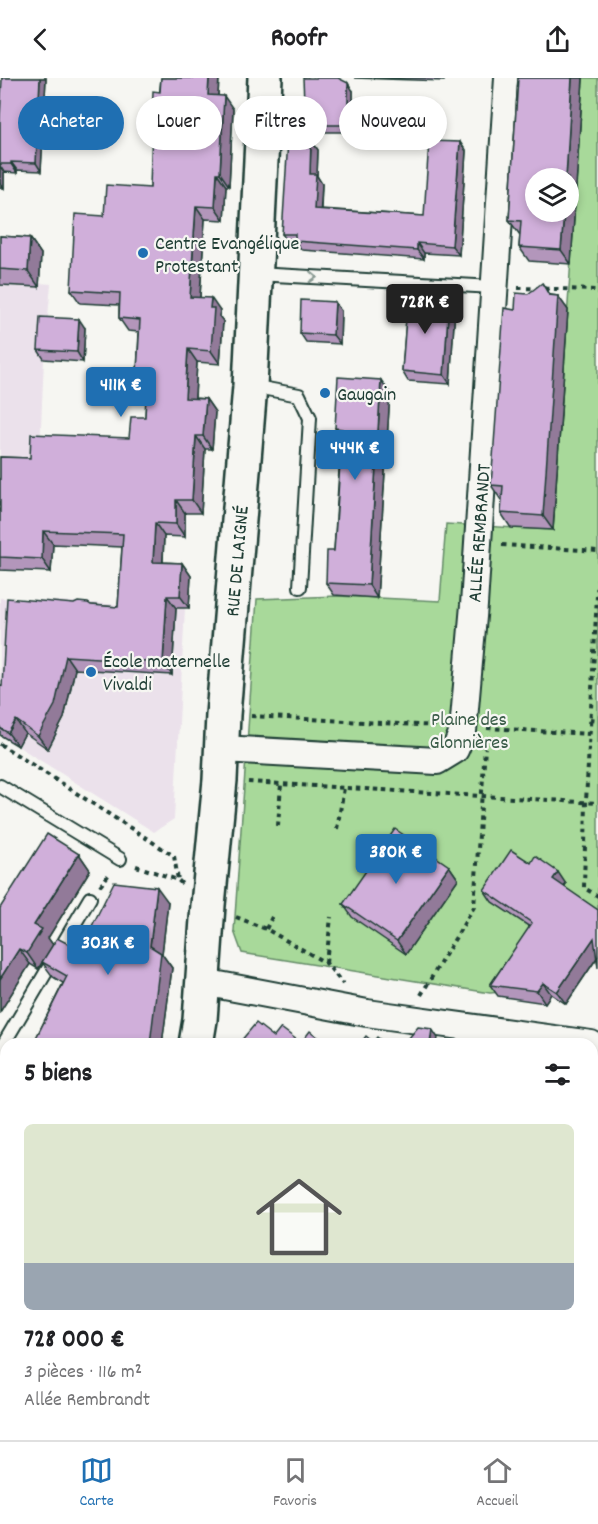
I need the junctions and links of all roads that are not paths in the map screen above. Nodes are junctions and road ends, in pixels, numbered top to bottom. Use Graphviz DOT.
graph roads {
  1 [pos="265,78"];
  2 [pos="508,78"];
  3 [pos="254,274"];
  4 [pos="494,287"];
  5 [pos="250,386"];
  6 [pos="300,586"];
  7 [pos="221,764"];
  8 [pos="0,786"];
  9 [pos="120,859"];
  10 [pos="90,898"];
  11 [pos="203,982"];
  12 [pos="7,1038"];
  13 [pos="197,1038"];
  14 [pos="547,1038"];
  1 -- 3 [label="street, RUE DE LAIGNÉ"];
  2 -- 4 [label="street, ALLÉE REMBRANDT"];
  3 -- 4 [label="lane, one-way"];
  3 -- 5 [label="street, RUE DE LAIGNÉ"];
  4 -- 7 [label="street, ALLÉE REMBRANDT"];
  5 -- 6 [label="lane"];
  5 -- 7 [label="street, RUE DE LAIGNÉ"];
  7 -- 11 [label="street, RUE DE LAIGNÉ"];
  8 -- 9 [label="lane"];
  10 -- 12 [label="lane"];
  11 -- 13 [label="street, RUE DE LAIGNÉ"];
  11 -- 14 [label="street"];
}
